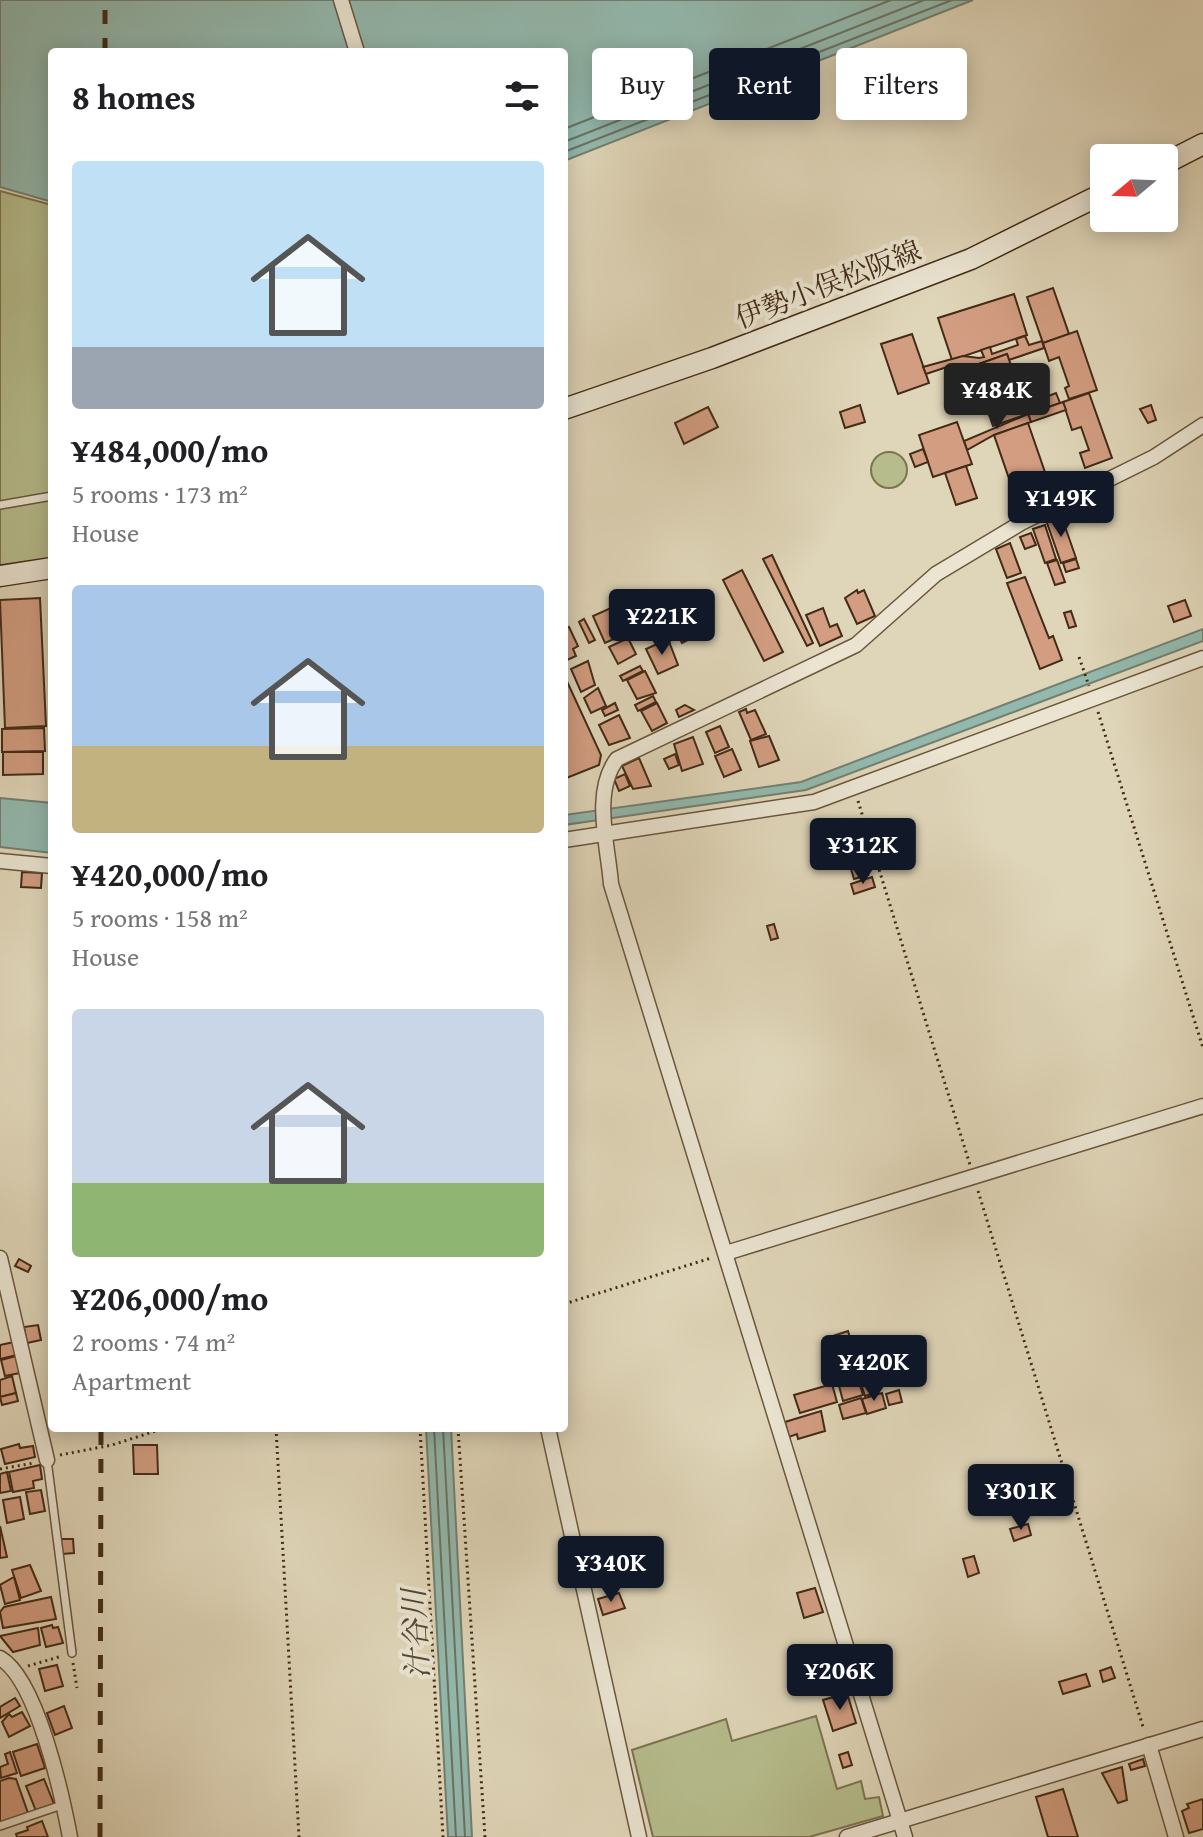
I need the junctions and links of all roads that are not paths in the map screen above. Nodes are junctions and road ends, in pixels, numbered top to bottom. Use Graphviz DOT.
graph roads {
  1 [pos="341,0"];
  2 [pos="356,48"];
  3 [pos="1203,144"];
  4 [pos="1178,157"];
  5 [pos="1090,200"];
  6 [pos="568,408"];
  7 [pos="1203,425"];
  8 [pos="48,497"];
  9 [pos="0,505"];
  10 [pos="48,569"];
  11 [pos="0,576"];
  12 [pos="1203,658"];
  13 [pos="607,832"];
  14 [pos="568,839"];
  15 [pos="0,861"];
  16 [pos="48,866"];
  17 [pos="1203,1106"];
  18 [pos="726,1253"];
  19 [pos="0,1258"];
  20 [pos="549,1432"];
  21 [pos="47,1460"];
  22 [pos="72,1653"];
  23 [pos="0,1658"];
  24 [pos="1203,1729"];
  25 [pos="1149,1745"];
  26 [pos="62,1805"];
  27 [pos="900,1821"];
  28 [pos="0,1826"];
  29 [pos="70,1837"];
  30 [pos="639,1837"];
  31 [pos="847,1837"];
  32 [pos="905,1837"];
  33 [pos="1176,1837"];
  1 -- 2 [label="street"];
  3 -- 4 [label="main road"];
  5 -- 6 [label="main road, 伊勢小俣松阪線"];
  7 -- 13 [label="street"];
  8 -- 9 [label="lane"];
  10 -- 11 [label="main road"];
  12 -- 13 [label="street"];
  13 -- 14 [label="street"];
  13 -- 18 [label="street"];
  15 -- 16 [label="street"];
  17 -- 18 [label="street"];
  18 -- 27 [label="street"];
  19 -- 21 [label="street"];
  20 -- 30 [label="street"];
  21 -- 22 [label="lane"];
  23 -- 26 [label="street"];
  24 -- 25 [label="street"];
  25 -- 27 [label="street"];
  25 -- 33 [label="street"];
  26 -- 28 [label="lane"];
  26 -- 29 [label="street"];
  27 -- 31 [label="street"];
  27 -- 32 [label="street"];
}
